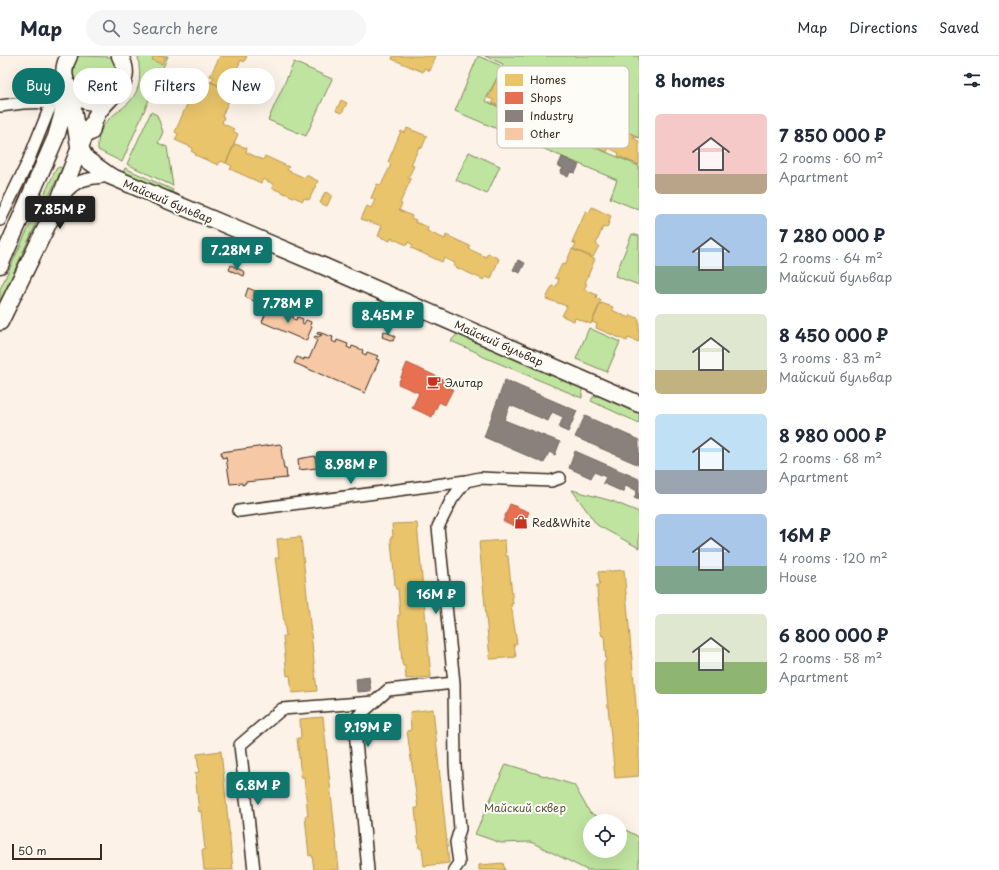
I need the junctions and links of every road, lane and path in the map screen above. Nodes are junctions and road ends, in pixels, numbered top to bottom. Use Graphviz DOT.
graph roads {
  1 [pos="122,58"];
  2 [pos="124,68"];
  3 [pos="65,83"];
  4 [pos="73,92"];
  5 [pos="15,104"];
  6 [pos="53,104"];
  7 [pos="63,104"];
  8 [pos="106,104"];
  9 [pos="0,106"];
  10 [pos="93,122"];
  11 [pos="79,146"];
  12 [pos="96,166"];
  13 [pos="110,176"];
  14 [pos="58,203"];
  15 [pos="0,220"];
  16 [pos="0,265"];
  17 [pos="0,322"];
  18 [pos="639,404"];
  19 [pos="560,478"];
  20 [pos="466,481"];
  21 [pos="239,511"];
  22 [pos="454,683"];
  23 [pos="374,702"];
  24 [pos="254,870"];
  25 [pos="368,870"];
  26 [pos="454,870"];
  1 -- 2 [label="main road"];
  3 -- 4 [label="main road"];
  3 -- 11 [label="main road"];
  5 -- 9 [label="street"];
  6 -- 15 [label="street"];
  7 -- 16 [label="main road"];
  8 -- 10 [label="main road"];
  10 -- 11 [label="main road"];
  10 -- 12 [label="main road"];
  11 -- 12 [label="main road, Майский бульвар"];
  11 -- 14 [label="main road"];
  12 -- 13 [label="main road, Майский бульвар"];
  13 -- 14 [label="street"];
  13 -- 18 [label="main road, Майский бульвар"];
  14 -- 17 [label="main road"];
  19 -- 20 [label="street"];
  20 -- 21 [label="street"];
  20 -- 22 [label="street"];
  22 -- 23 [label="street"];
  22 -- 26 [label="street"];
  23 -- 24 [label="street"];
  23 -- 25 [label="street"];
}
